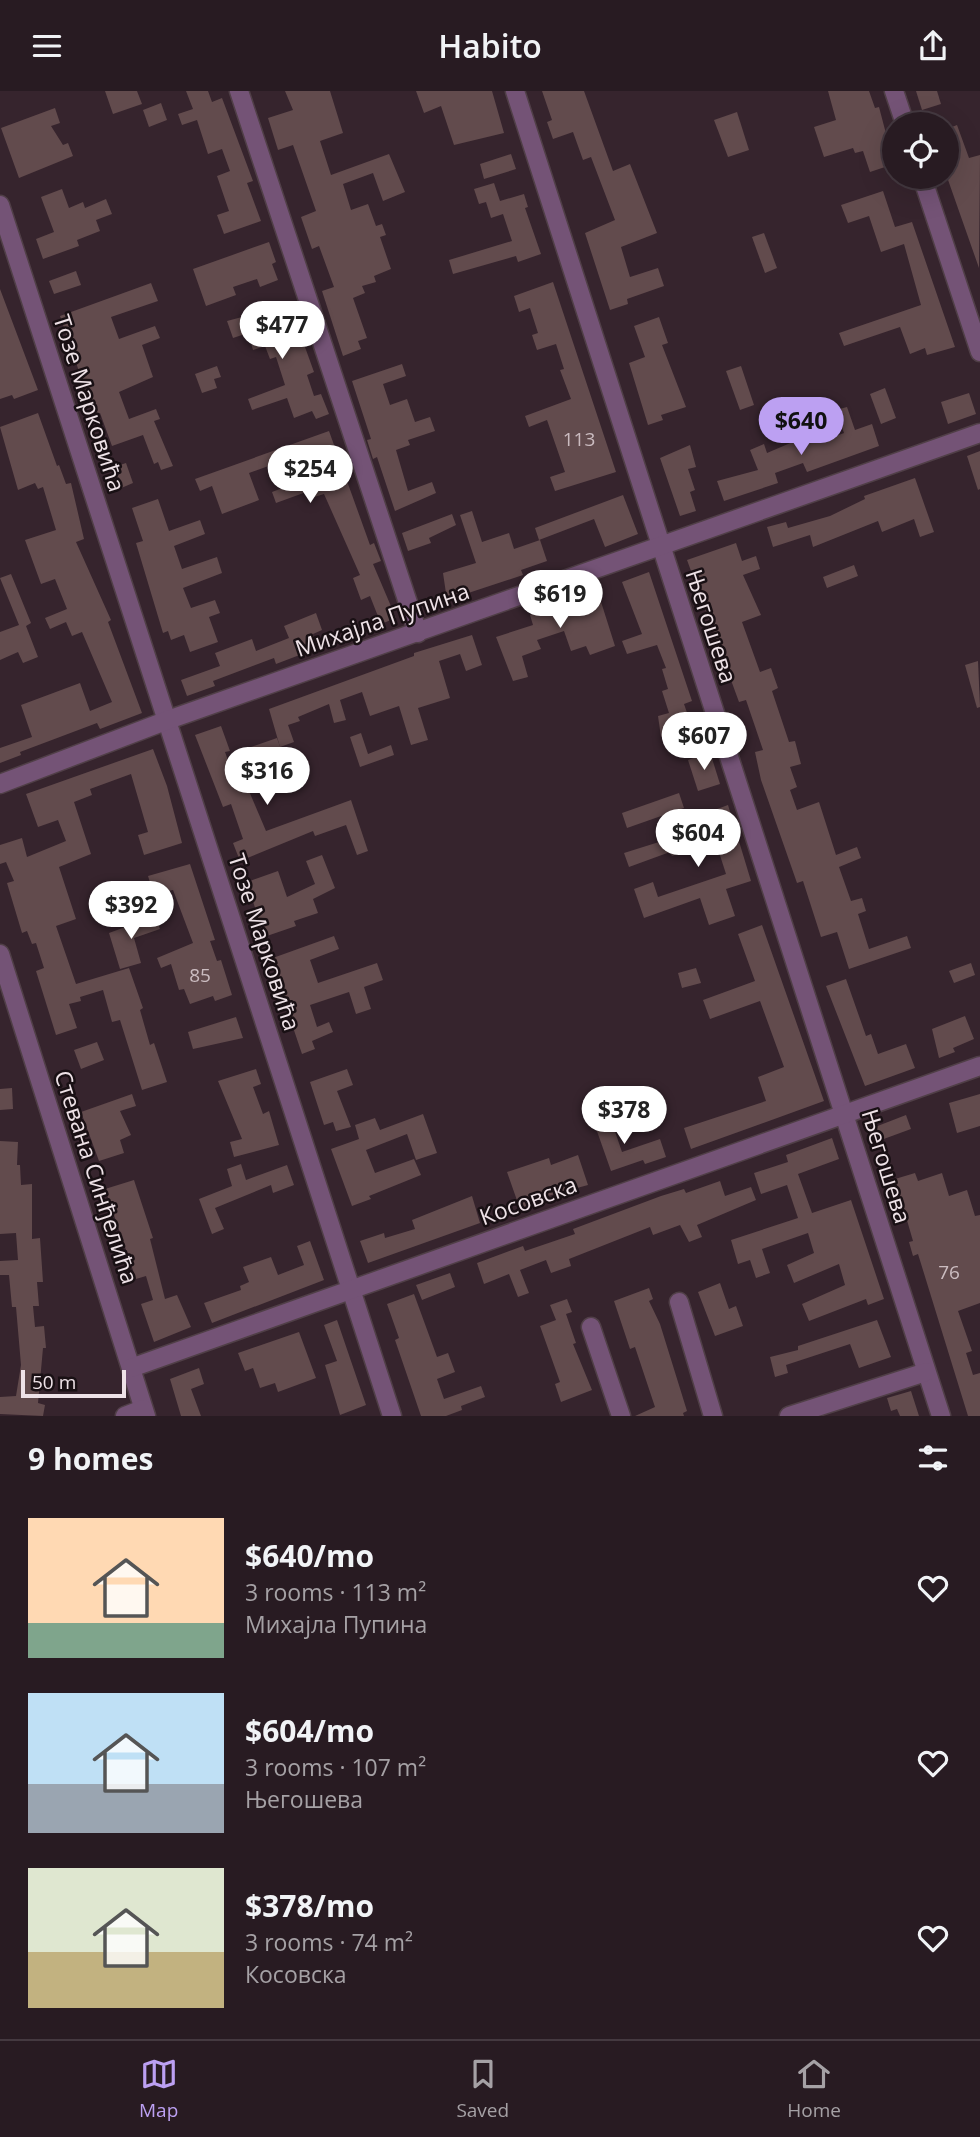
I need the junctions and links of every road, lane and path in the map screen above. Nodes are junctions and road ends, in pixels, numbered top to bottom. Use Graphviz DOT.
graph roads {
  1 [pos="239,91"];
  2 [pos="515,91"];
  3 [pos="894,91"];
  4 [pos="901,112"];
  5 [pos="926,189"];
  6 [pos="0,205"];
  7 [pos="980,352"];
  8 [pos="980,433"];
  9 [pos="660,546"];
  10 [pos="418,633"];
  11 [pos="167,720"];
  12 [pos="0,784"];
  13 [pos="0,954"];
  14 [pos="980,1066"];
  15 [pos="845,1114"];
  16 [pos="351,1289"];
  17 [pos="679,1302"];
  18 [pos="591,1327"];
  19 [pos="131,1368"];
  20 [pos="926,1372"];
  21 [pos="144,1412"];
  22 [pos="125,1416"];
  23 [pos="392,1416"];
  24 [pos="621,1416"];
  25 [pos="713,1416"];
  26 [pos="789,1416"];
  27 [pos="941,1416"];
  1 -- 10 [label="street"];
  2 -- 9 [label="street, Његошева"];
  3 -- 4 [label="street"];
  5 -- 7 [label="street"];
  6 -- 11 [label="street, Тозе Марковића"];
  8 -- 9 [label="street, Михајла Пупина"];
  9 -- 10 [label="street, Михајла Пупина"];
  9 -- 15 [label="street, Његошева"];
  10 -- 11 [label="street, Михајла Пупина"];
  11 -- 12 [label="street, Михајла Пупина"];
  11 -- 16 [label="street, Тозе Марковића"];
  13 -- 19 [label="street, Стевана Синђелића"];
  14 -- 15 [label="street, Косовска"];
  15 -- 16 [label="street, Косовска"];
  15 -- 20 [label="street, Његошева"];
  16 -- 19 [label="street, Косовска"];
  16 -- 23 [label="street, Тозе Марковића"];
  17 -- 25 [label="street"];
  18 -- 24 [label="street"];
  19 -- 21 [label="street, Стевана Синђелића"];
  20 -- 26 [label="street"];
  20 -- 27 [label="street, Његошева"];
  21 -- 22 [label="street"];
}
